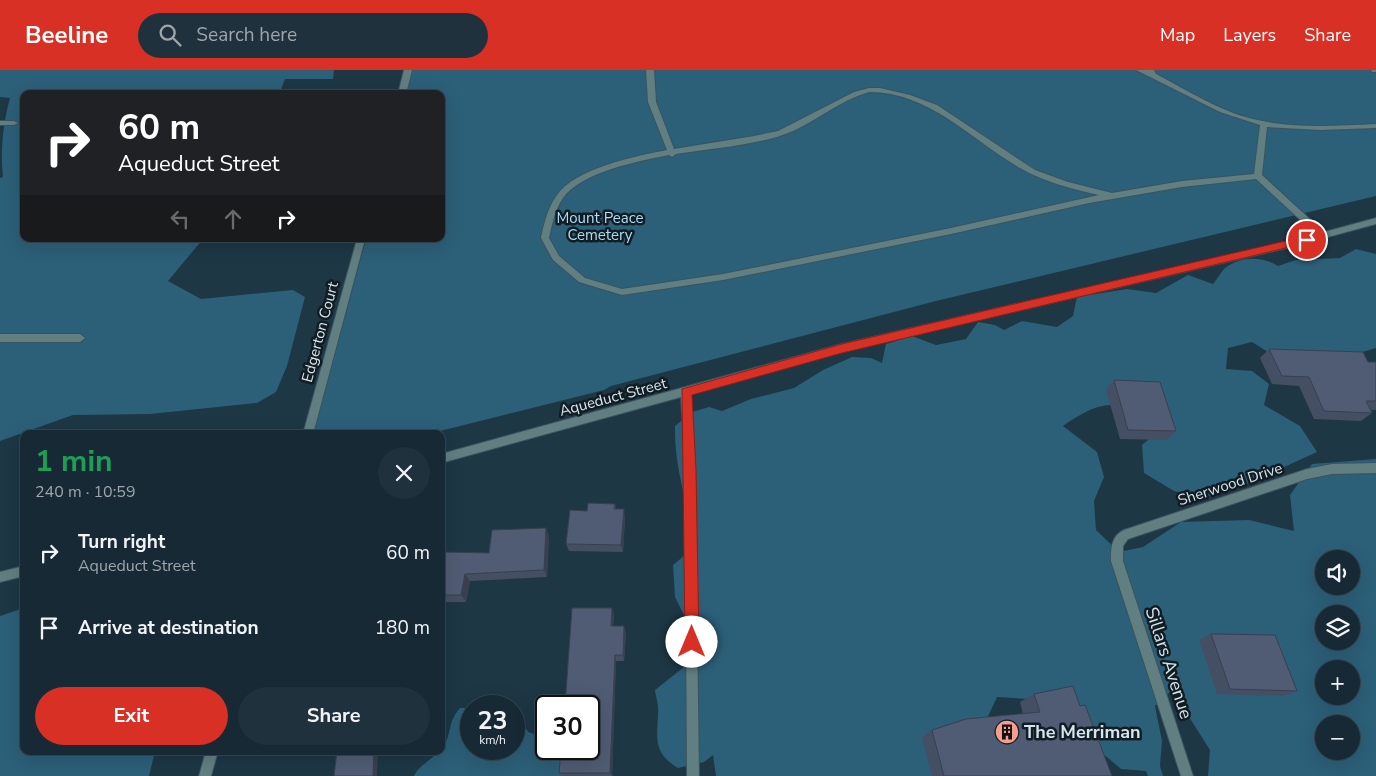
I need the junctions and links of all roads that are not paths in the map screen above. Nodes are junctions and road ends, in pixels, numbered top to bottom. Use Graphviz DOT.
graph roads {
  1 [pos="408,70"];
  2 [pos="650,70"];
  3 [pos="1140,70"];
  4 [pos="1152,73"];
  5 [pos="403,90"];
  6 [pos="0,123"];
  7 [pos="14,123"];
  8 [pos="1264,124"];
  9 [pos="1376,126"];
  10 [pos="672,154"];
  11 [pos="1258,176"];
  12 [pos="1112,196"];
  13 [pos="1376,222"];
  14 [pos="1323,236"];
  15 [pos="361,242"];
  16 [pos="0,338"];
  17 [pos="80,338"];
  18 [pos="686,392"];
  19 [pos="309,430"];
  20 [pos="445,458"];
  21 [pos="1376,468"];
  22 [pos="1117,561"];
  23 [pos="20,572"];
  24 [pos="0,577"];
  25 [pos="211,755"];
  26 [pos="205,776"];
  27 [pos="693,776"];
  28 [pos="1187,776"];
  1 -- 5 [label="street"];
  2 -- 10 [label="street"];
  3 -- 4 [label="street"];
  4 -- 8 [label="street"];
  6 -- 7 [label="street"];
  8 -- 9 [label="street"];
  8 -- 11 [label="street"];
  10 -- 12 [label="street"];
  10 -- 12 [label="street"];
  11 -- 12 [label="street"];
  11 -- 14 [label="street"];
  13 -- 14 [label="street, Aqueduct Street"];
  14 -- 18 [label="street, Aqueduct Street"];
  15 -- 19 [label="street, Edgerton Court"];
  16 -- 17 [label="street"];
  18 -- 20 [label="street, Aqueduct Street"];
  18 -- 27 [label="street"];
  21 -- 22 [label="street, Sherwood Drive"];
  22 -- 28 [label="street, Sillars Avenue"];
  23 -- 24 [label="street"];
  25 -- 26 [label="street"];
}
